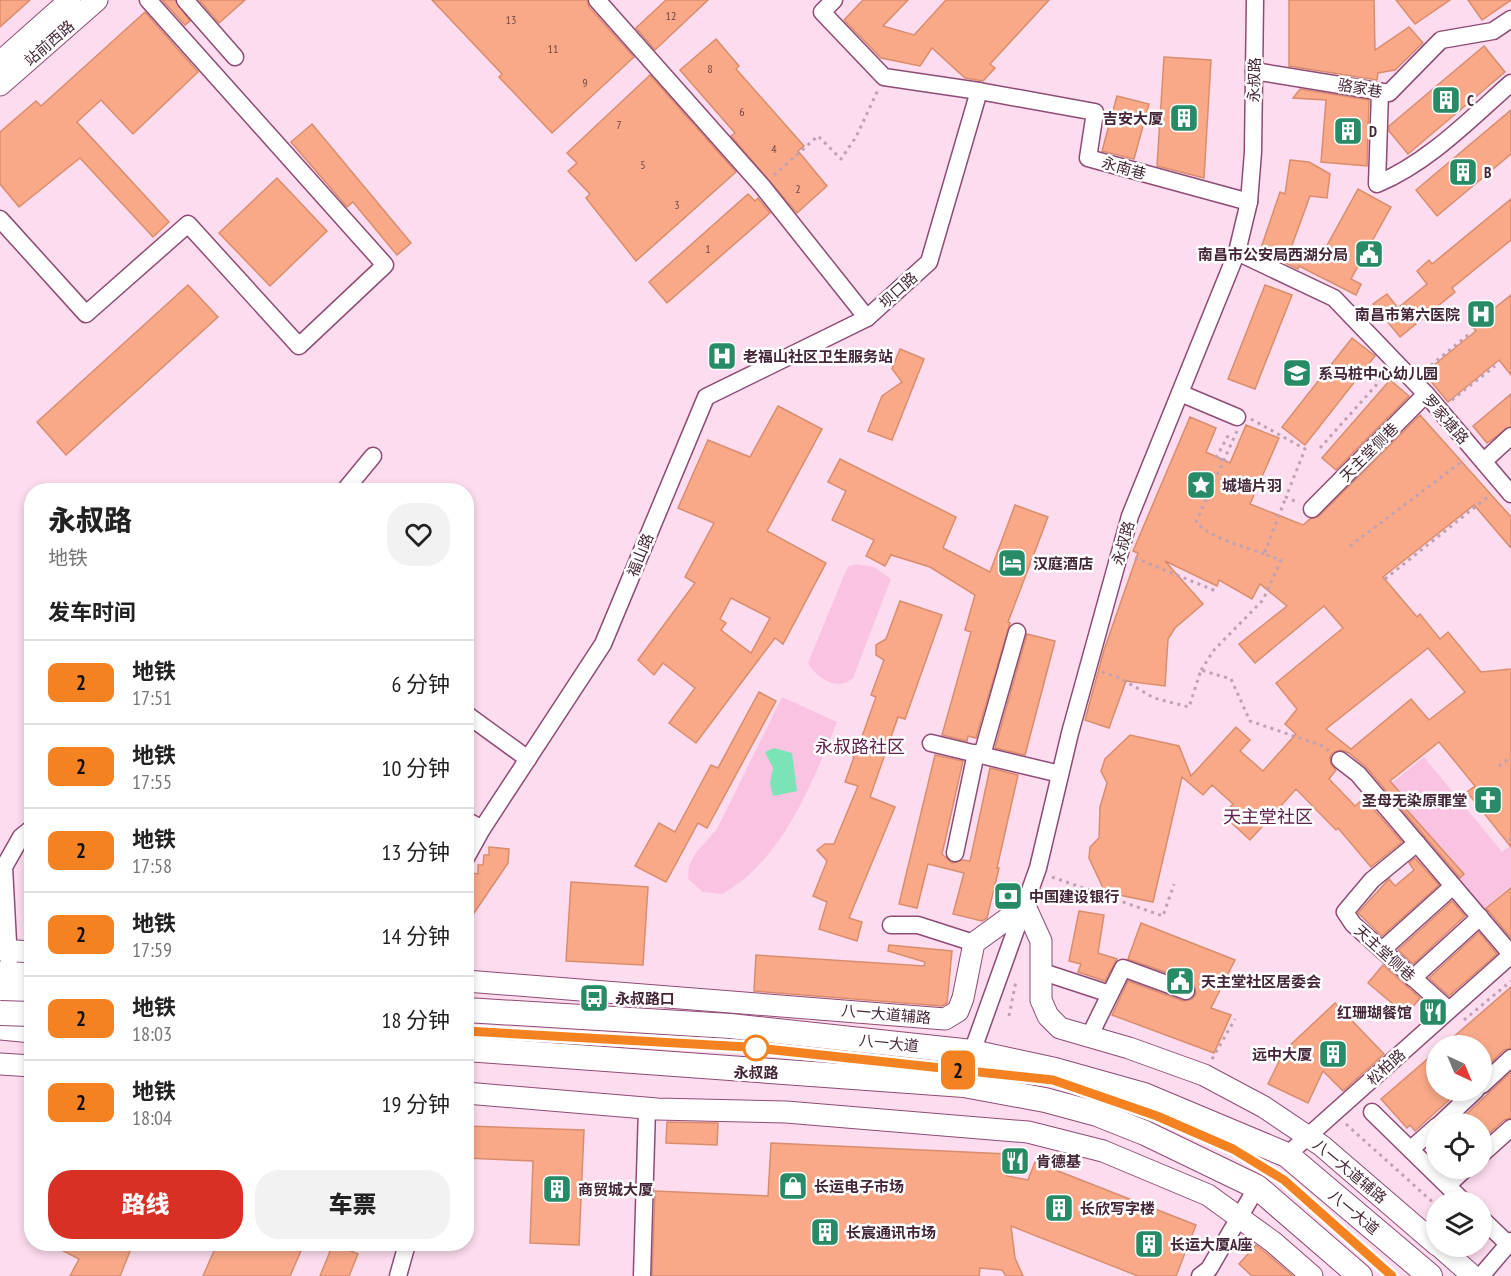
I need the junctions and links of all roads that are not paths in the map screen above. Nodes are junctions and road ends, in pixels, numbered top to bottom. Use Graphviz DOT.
graph roads {
  1 [pos="70,0"];
  2 [pos="98,0"];
  3 [pos="148,0"];
  4 [pos="185,0"];
  5 [pos="597,0"];
  6 [pos="834,0"];
  7 [pos="1255,0"];
  8 [pos="1511,19"];
  9 [pos="235,57"];
  10 [pos="0,62"];
  11 [pos="1254,70"];
  12 [pos="1511,83"];
  13 [pos="0,85"];
  14 [pos="979,91"];
  15 [pos="1380,92"];
  16 [pos="1249,202"];
  17 [pos="0,219"];
  18 [pos="1237,252"];
  19 [pos="867,318"];
  20 [pos="1180,393"];
  21 [pos="1426,394"];
  22 [pos="1242,420"];
  23 [pos="1511,436"];
  24 [pos="374,456"];
  25 [pos="1479,456"];
  26 [pos="351,483"];
  27 [pos="1507,489"];
  28 [pos="1312,509"];
  29 [pos="1017,632"];
  30 [pos="474,720"];
  31 [pos="932,743"];
  32 [pos="979,754"];
  33 [pos="528,759"];
  34 [pos="1340,760"];
  35 [pos="1060,774"];
  36 [pos="474,824"];
  37 [pos="482,829"];
  38 [pos="24,835"];
  39 [pos="1417,843"];
  40 [pos="474,844"];
  41 [pos="955,853"];
  42 [pos="1453,886"];
  43 [pos="1025,906"];
  44 [pos="1480,917"];
  45 [pos="891,925"];
  46 [pos="974,943"];
  47 [pos="4,950"];
  48 [pos="1382,950"];
  49 [pos="24,951"];
  50 [pos="1511,955"];
  51 [pos="1043,972"];
  52 [pos="24,975"];
  53 [pos="1413,978"];
  54 [pos="3,979"];
  55 [pos="474,982"];
  56 [pos="24,990"];
  57 [pos="1186,992"];
  58 [pos="1110,994"];
  59 [pos="474,1010"];
  60 [pos="1449,1011"];
  61 [pos="0,1013"];
  62 [pos="24,1014"];
  63 [pos="0,1029"];
  64 [pos="24,1031"];
  65 [pos="1089,1037"];
  66 [pos="474,1050"];
  67 [pos="972,1052"];
  68 [pos="1511,1058"];
  69 [pos="0,1064"];
  70 [pos="24,1066"];
  71 [pos="1492,1076"];
  72 [pos="964,1085"];
  73 [pos="474,1094"];
  74 [pos="1464,1101"];
  75 [pos="647,1108"];
  76 [pos="1372,1112"];
  77 [pos="1451,1113"];
  78 [pos="1511,1128"];
  79 [pos="1426,1136"];
  80 [pos="1308,1137"];
  81 [pos="1492,1145"];
  82 [pos="1411,1149"];
  83 [pos="1287,1155"];
  84 [pos="1454,1179"];
  85 [pos="1448,1185"];
  86 [pos="1257,1187"];
  87 [pos="1454,1191"];
  88 [pos="1239,1218"];
  89 [pos="1492,1228"];
  90 [pos="1426,1236"];
  91 [pos="1510,1243"];
  92 [pos="405,1251"];
  93 [pos="1451,1257"];
  94 [pos="398,1276"];
  95 [pos="642,1276"];
  96 [pos="1200,1276"];
  97 [pos="1312,1276"];
  98 [pos="1360,1276"];
  99 [pos="1430,1276"];
  100 [pos="1473,1276"];
  101 [pos="1481,1276"];
  1 -- 10 [label="main road, 站前西路"];
  2 -- 13 [label="main road, 站前西路"];
  3 -- 17 [label="street"];
  4 -- 9 [label="street"];
  5 -- 19 [label="street, 坝口路"];
  6 -- 14 [label="street"];
  7 -- 11 [label="street, 永叔路"];
  8 -- 15 [label="street, 骆家巷"];
  11 -- 15 [label="street, 骆家巷"];
  11 -- 16 [label="street, 永叔路"];
  12 -- 15 [label="street"];
  14 -- 16 [label="street, 永南巷"];
  14 -- 19 [label="street, 坝口路"];
  16 -- 18 [label="street, 永叔路"];
  18 -- 20 [label="street, 永叔路"];
  18 -- 21 [label="street, 罗家塘路"];
  19 -- 33 [label="street, 福山路"];
  20 -- 22 [label="street"];
  20 -- 35 [label="street, 永叔路"];
  21 -- 25 [label="street, 罗家塘路"];
  21 -- 28 [label="street, 天主堂侧巷"];
  23 -- 25 [label="street"];
  24 -- 26 [label="street"];
  25 -- 27 [label="street, 罗家塘路"];
  29 -- 32 [label="street"];
  30 -- 33 [label="street"];
  31 -- 32 [label="street"];
  32 -- 35 [label="street"];
  32 -- 41 [label="street"];
  33 -- 37 [label="street, 福山路"];
  34 -- 39 [label="street"];
  35 -- 43 [label="street, 永叔路"];
  36 -- 37 [label="street"];
  37 -- 40 [label="street, 福山路"];
  38 -- 47 [label="street"];
  39 -- 42 [label="street"];
  39 -- 48 [label="street, 天主堂侧巷"];
  42 -- 44 [label="street"];
  42 -- 48 [label="street"];
  43 -- 46 [label="main road"];
  43 -- 51 [label="main road, 八一大道辅路"];
  43 -- 67 [label="street, 永叔路"];
  44 -- 50 [label="street"];
  44 -- 53 [label="street"];
  45 -- 46 [label="street"];
  46 -- 55 [label="main road, 八一大道辅路"];
  47 -- 49 [label="main road"];
  47 -- 54 [label="street"];
  48 -- 53 [label="street, 天主堂侧巷"];
  50 -- 60 [label="street, 松柏路"];
  51 -- 58 [label="street"];
  51 -- 65 [label="main road, 八一大道辅路"];
  52 -- 54 [label="main road"];
  53 -- 60 [label="street, 天主堂侧巷"];
  54 -- 56 [label="highway"];
  57 -- 58 [label="street"];
  58 -- 65 [label="street"];
  59 -- 67 [label="highway, 八一大道"];
  60 -- 80 [label="street, 松柏路"];
  61 -- 62 [label="highway, bridge"];
  63 -- 64 [label="main road"];
  65 -- 80 [label="main road, 八一大道辅路"];
  66 -- 72 [label="highway"];
  67 -- 72 [label="street, 永叔路"];
  67 -- 83 [label="highway, 八一大道"];
  68 -- 71 [label="street"];
  69 -- 70 [label="main road"];
  72 -- 86 [label="highway"];
  73 -- 75 [label="main road"];
  74 -- 77 [label="street"];
  75 -- 88 [label="main road"];
  75 -- 95 [label="street"];
  76 -- 82 [label="street"];
  78 -- 81 [label="street"];
  79 -- 82 [label="street"];
  80 -- 83 [label="street, 松柏路"];
  80 -- 90 [label="main road, 八一大道辅路"];
  82 -- 85 [label="street"];
  83 -- 99 [label="highway, 八一大道"];
  84 -- 85 [label="street"];
  85 -- 87 [label="street"];
  86 -- 88 [label="street"];
  86 -- 98 [label="highway"];
  88 -- 96 [label="street"];
  88 -- 97 [label="main road"];
  89 -- 91 [label="street"];
  91 -- 101 [label="street"];
  92 -- 94 [label="street"];
  93 -- 100 [label="main road, 八一大道辅路"];
}
